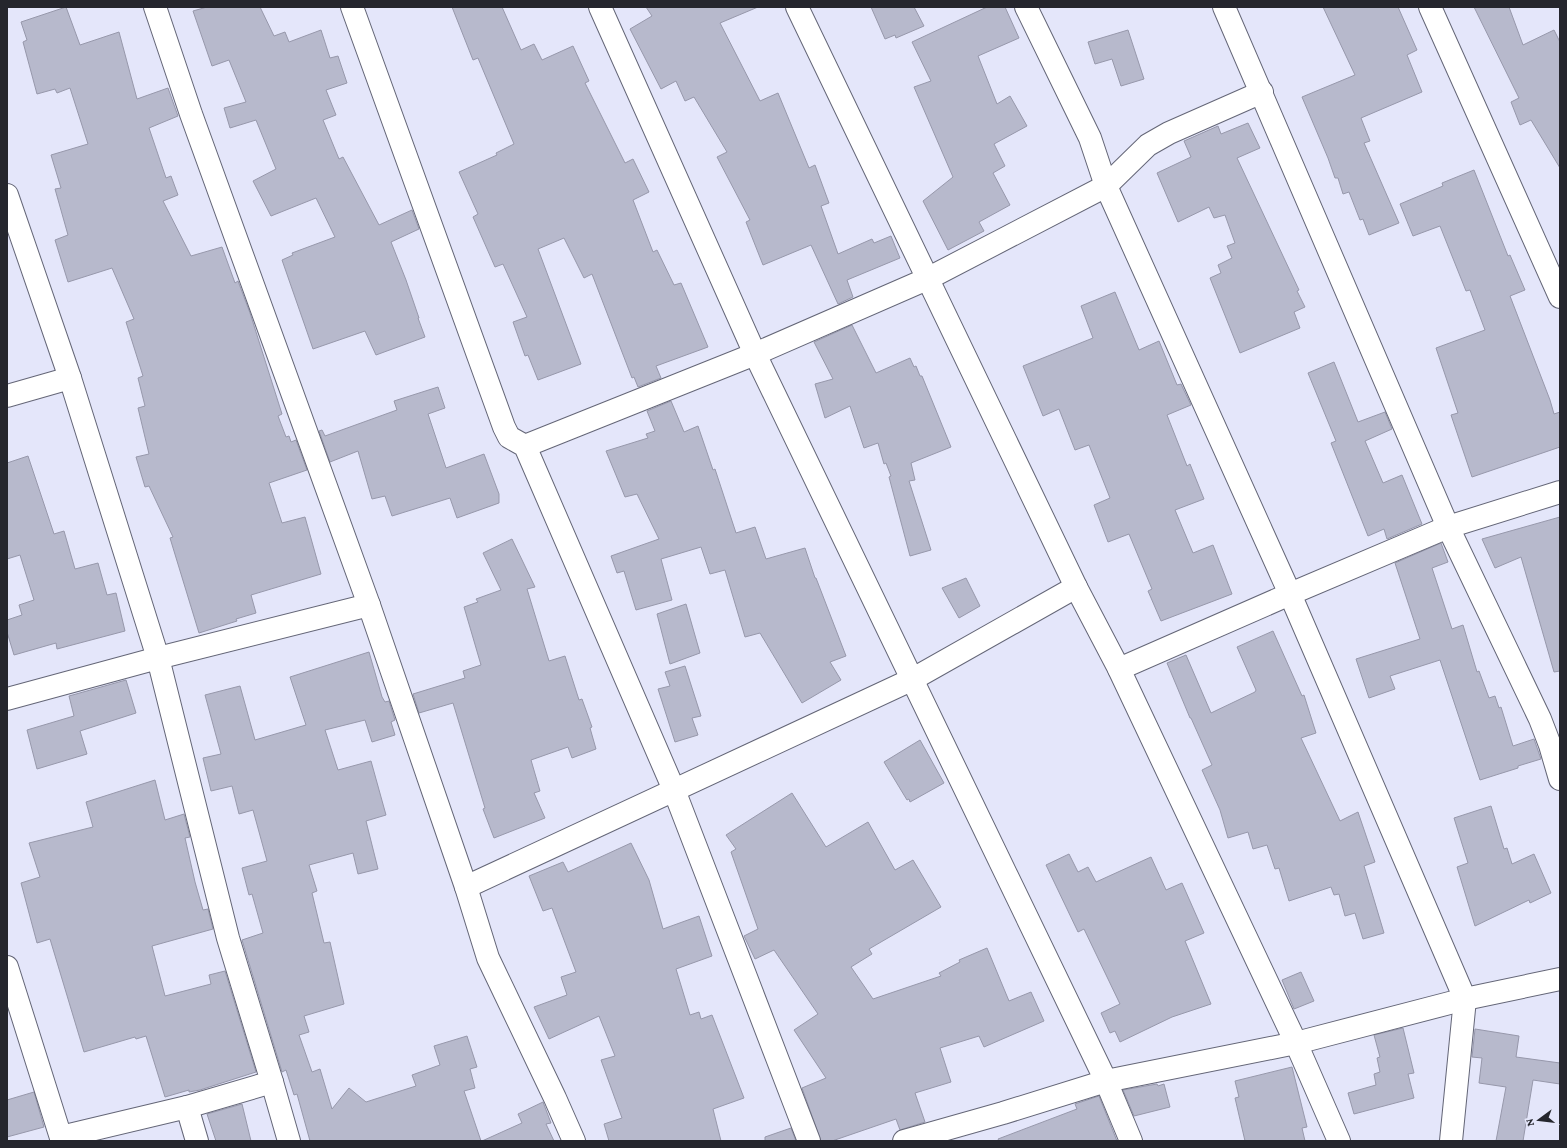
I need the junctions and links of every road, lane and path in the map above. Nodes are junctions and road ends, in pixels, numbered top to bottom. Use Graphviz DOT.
graph roads {
  1 [pos="155,7"];
  2 [pos="352,7"];
  3 [pos="600,7"];
  4 [pos="797,7"];
  5 [pos="1026,7"];
  6 [pos="1224,7"];
  7 [pos="1430,7"];
  8 [pos="1262,92"];
  9 [pos="1106,186"];
  10 [pos="7,194"];
  11 [pos="927,279"];
  12 [pos="1560,297"];
  13 [pos="755,354"];
  14 [pos="70,378"];
  15 [pos="7,396"];
  16 [pos="525,446"];
  17 [pos="1560,492"];
  18 [pos="1448,527"];
  19 [pos="1076,587"];
  20 [pos="1290,594"];
  21 [pos="369,605"];
  22 [pos="158,658"];
  23 [pos="1119,669"];
  24 [pos="913,679"];
  25 [pos="7,699"];
  26 [pos="1560,779"];
  27 [pos="674,790"];
  28 [pos="466,887"];
  29 [pos="7,967"];
  30 [pos="1560,979"];
  31 [pos="1465,999"];
  32 [pos="1296,1043"];
  33 [pos="1106,1081"];
  34 [pos="272,1082"];
  35 [pos="187,1107"];
  36 [pos="945,1135"];
  37 [pos="61,1139"];
  38 [pos="197,1141"];
  39 [pos="289,1141"];
  40 [pos="574,1141"];
  41 [pos="809,1141"];
  42 [pos="904,1141"];
  43 [pos="1131,1141"];
  44 [pos="1339,1141"];
  45 [pos="1451,1141"];
  1 -- 21 [label="street"];
  2 -- 16 [label="street"];
  3 -- 13 [label="street"];
  4 -- 11 [label="street"];
  5 -- 9 [label="street"];
  6 -- 8 [label="street"];
  7 -- 12 [label="street"];
  8 -- 9 [label="street"];
  8 -- 18 [label="street"];
  9 -- 11 [label="street"];
  9 -- 20 [label="street"];
  10 -- 14 [label="street"];
  11 -- 13 [label="street"];
  11 -- 19 [label="street"];
  13 -- 16 [label="street"];
  13 -- 24 [label="street"];
  14 -- 15 [label="street"];
  14 -- 22 [label="street"];
  16 -- 27 [label="street"];
  17 -- 18 [label="street"];
  18 -- 20 [label="street"];
  18 -- 26 [label="street"];
  19 -- 23 [label="street"];
  19 -- 24 [label="street"];
  20 -- 23 [label="street"];
  20 -- 31 [label="street"];
  21 -- 22 [label="street"];
  21 -- 28 [label="street"];
  22 -- 25 [label="street"];
  22 -- 34 [label="street"];
  23 -- 32 [label="street"];
  24 -- 27 [label="street"];
  24 -- 33 [label="street"];
  27 -- 28 [label="street"];
  27 -- 41 [label="street"];
  28 -- 40 [label="street"];
  29 -- 37 [label="street"];
  30 -- 31 [label="street"];
  31 -- 32 [label="street"];
  31 -- 45 [label="street"];
  32 -- 33 [label="street"];
  32 -- 44 [label="street"];
  33 -- 36 [label="street"];
  33 -- 43 [label="street"];
  34 -- 35 [label="street"];
  34 -- 39 [label="street"];
  35 -- 37 [label="street"];
  35 -- 38 [label="street"];
  36 -- 42 [label="street"];
}
